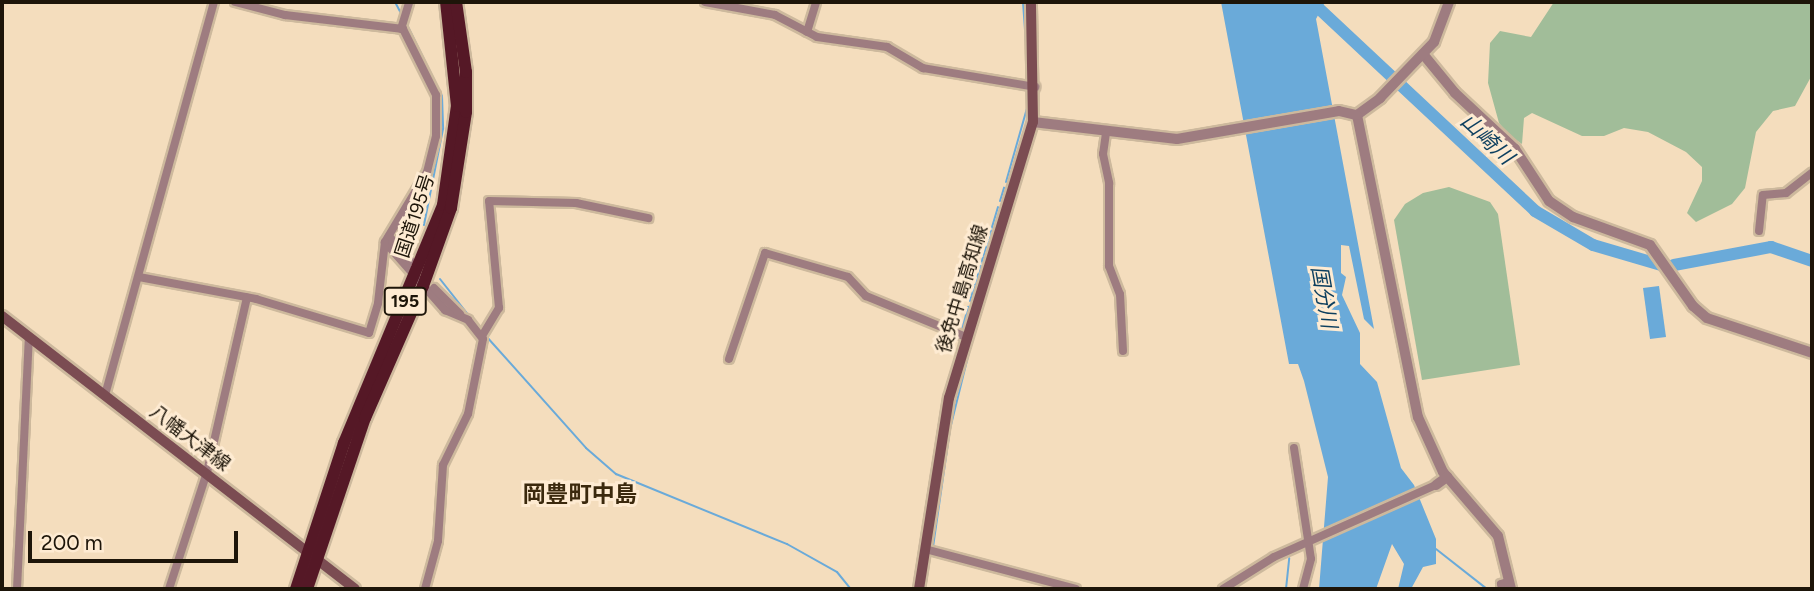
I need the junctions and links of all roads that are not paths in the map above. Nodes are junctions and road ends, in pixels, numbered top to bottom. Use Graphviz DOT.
graph roads {
  1 [pos="214,2"];
  2 [pos="235,2"];
  3 [pos="409,2"];
  4 [pos="446,2"];
  5 [pos="456,2"];
  6 [pos="705,2"];
  7 [pos="816,2"];
  8 [pos="1031,2"];
  9 [pos="1449,2"];
  10 [pos="403,22"];
  11 [pos="807,32"];
  12 [pos="1423,54"];
  13 [pos="1035,87"];
  14 [pos="1351,113"];
  15 [pos="1033,122"];
  16 [pos="1107,133"];
  17 [pos="1812,173"];
  18 [pos="648,218"];
  19 [pos="1759,231"];
  20 [pos="387,239"];
  21 [pos="411,261"];
  22 [pos="139,277"];
  23 [pos="424,283"];
  24 [pos="247,298"];
  25 [pos="2,316"];
  26 [pos="483,334"];
  27 [pos="29,337"];
  28 [pos="966,337"];
  29 [pos="1123,351"];
  30 [pos="1812,353"];
  31 [pos="729,359"];
  32 [pos="105,395"];
  33 [pos="1294,448"];
  34 [pos="207,472"];
  35 [pos="1447,477"];
  36 [pos="1436,485"];
  37 [pos="1311,542"];
  38 [pos="925,549"];
  39 [pos="311,557"];
  40 [pos="1508,586"];
  41 [pos="17,589"];
  42 [pos="169,589"];
  43 [pos="296,589"];
  44 [pos="307,589"];
  45 [pos="355,589"];
  46 [pos="425,589"];
  47 [pos="919,589"];
  48 [pos="1076,589"];
  49 [pos="1223,589"];
  50 [pos="1303,589"];
  1 -- 22 [label="street"];
  2 -- 10 [label="street"];
  3 -- 10 [label="street"];
  4 -- 23 [label="highway, 国道195号 / 195"];
  5 -- 23 [label="highway, 国道195号 / 195"];
  6 -- 11 [label="street"];
  7 -- 11 [label="street"];
  8 -- 13 [label="main road, 後免中島高知線"];
  9 -- 12 [label="street"];
  10 -- 20 [label="street"];
  11 -- 13 [label="street"];
  12 -- 14 [label="street"];
  12 -- 30 [label="street"];
  13 -- 15 [label="main road, 後免中島高知線"];
  14 -- 16 [label="street"];
  14 -- 35 [label="street"];
  15 -- 16 [label="street"];
  15 -- 28 [label="main road, 後免中島高知線"];
  16 -- 29 [label="street"];
  17 -- 19 [label="street"];
  18 -- 26 [label="street"];
  20 -- 21 [label="street"];
  20 -- 23 [label="street"];
  20 -- 24 [label="street"];
  22 -- 24 [label="street"];
  22 -- 32 [label="street"];
  23 -- 26 [label="street"];
  23 -- 39 [label="highway, 国道195号 / 195"];
  24 -- 34 [label="street"];
  25 -- 27 [label="main road, 八幡大津線"];
  26 -- 46 [label="street"];
  27 -- 32 [label="main road, 八幡大津線"];
  27 -- 41 [label="street"];
  28 -- 31 [label="street"];
  28 -- 38 [label="main road, 後免中島高知線"];
  32 -- 34 [label="main road, 八幡大津線"];
  33 -- 37 [label="street"];
  34 -- 39 [label="main road, 八幡大津線"];
  34 -- 42 [label="street"];
  35 -- 36 [label="street"];
  35 -- 40 [label="street"];
  36 -- 37 [label="street"];
  37 -- 49 [label="street"];
  37 -- 50 [label="street"];
  38 -- 47 [label="main road, 後免中島高知線"];
  38 -- 48 [label="street"];
  39 -- 43 [label="highway, 国道195号 / 195"];
  39 -- 44 [label="highway, 国道195号 / 195"];
  39 -- 45 [label="main road, 八幡大津線"];
}
